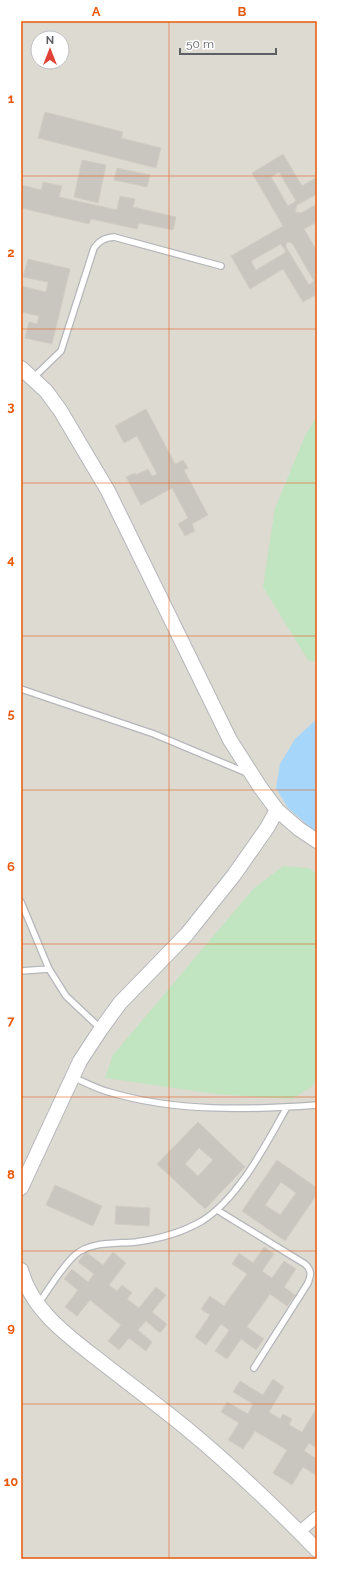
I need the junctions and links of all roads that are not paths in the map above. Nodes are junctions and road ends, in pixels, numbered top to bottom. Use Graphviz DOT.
graph roads {
  1 [pos="220,266"];
  2 [pos="21,368"];
  3 [pos="32,378"];
  4 [pos="21,689"];
  5 [pos="253,775"];
  6 [pos="277,810"];
  7 [pos="317,841"];
  8 [pos="21,902"];
  9 [pos="49,969"];
  10 [pos="21,971"];
  11 [pos="101,1029"];
  12 [pos="73,1077"];
  13 [pos="317,1105"];
  14 [pos="287,1107"];
  15 [pos="21,1188"];
  16 [pos="217,1210"];
  17 [pos="21,1270"];
  18 [pos="38,1305"];
  19 [pos="254,1368"];
  20 [pos="317,1517"];
  21 [pos="299,1532"];
  22 [pos="317,1550"];
  1 -- 3 [label="lane"];
  2 -- 3 [label="street"];
  3 -- 5 [label="street"];
  4 -- 5 [label="lane"];
  5 -- 6 [label="street"];
  6 -- 7 [label="street"];
  6 -- 11 [label="street"];
  8 -- 9 [label="lane"];
  9 -- 10 [label="lane"];
  9 -- 11 [label="lane"];
  11 -- 12 [label="street"];
  12 -- 14 [label="lane"];
  12 -- 15 [label="street"];
  13 -- 14 [label="lane"];
  14 -- 16 [label="lane"];
  16 -- 18 [label="lane"];
  16 -- 19 [label="lane"];
  17 -- 18 [label="street"];
  18 -- 21 [label="street"];
  20 -- 21 [label="street"];
  21 -- 22 [label="street"];
}
